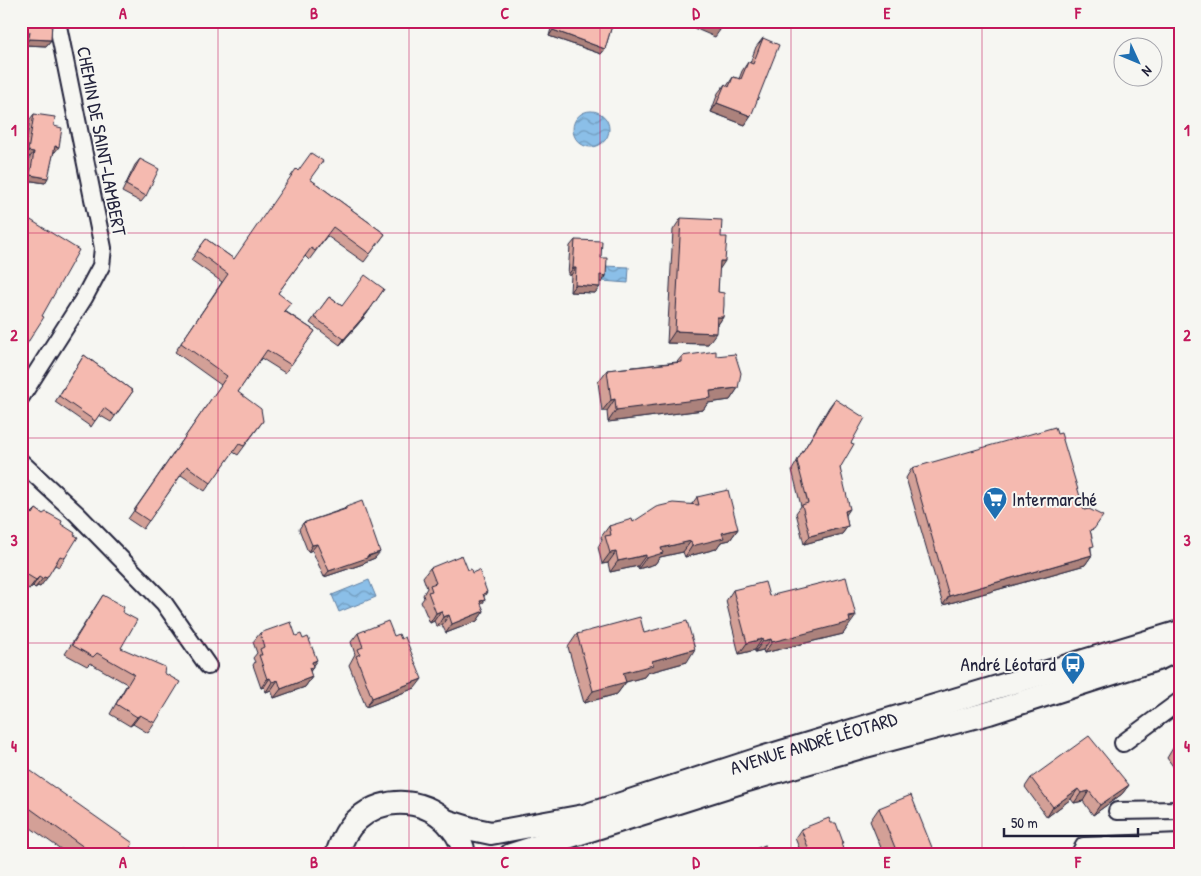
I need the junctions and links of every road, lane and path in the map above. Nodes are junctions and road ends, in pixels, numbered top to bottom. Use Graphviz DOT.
graph roads {
  1 [pos="57,21"];
  2 [pos="21,397"];
  3 [pos="21,462"];
  4 [pos="1180,632"];
  5 [pos="1180,648"];
  6 [pos="208,666"];
  7 [pos="1180,701"];
  8 [pos="1123,742"];
  9 [pos="1180,810"];
  10 [pos="1117,811"];
  11 [pos="446,821"];
  12 [pos="1180,842"];
  13 [pos="337,855"];
  14 [pos="464,855"];
  15 [pos="511,855"];
  16 [pos="1079,855"];
  1 -- 2 [label="street, CHEMIN DE SAINT-LAMBERT"];
  3 -- 6 [label="street"];
  4 -- 11 [label="main road, AVENUE ANDRÉ LÉOTARD"];
  5 -- 15 [label="main road, AVENUE ANDRÉ LÉOTARD"];
  7 -- 8 [label="street"];
  9 -- 10 [label="street"];
  11 -- 13 [label="main road"];
  11 -- 14 [label="main road"];
  12 -- 16 [label="street"];
}
